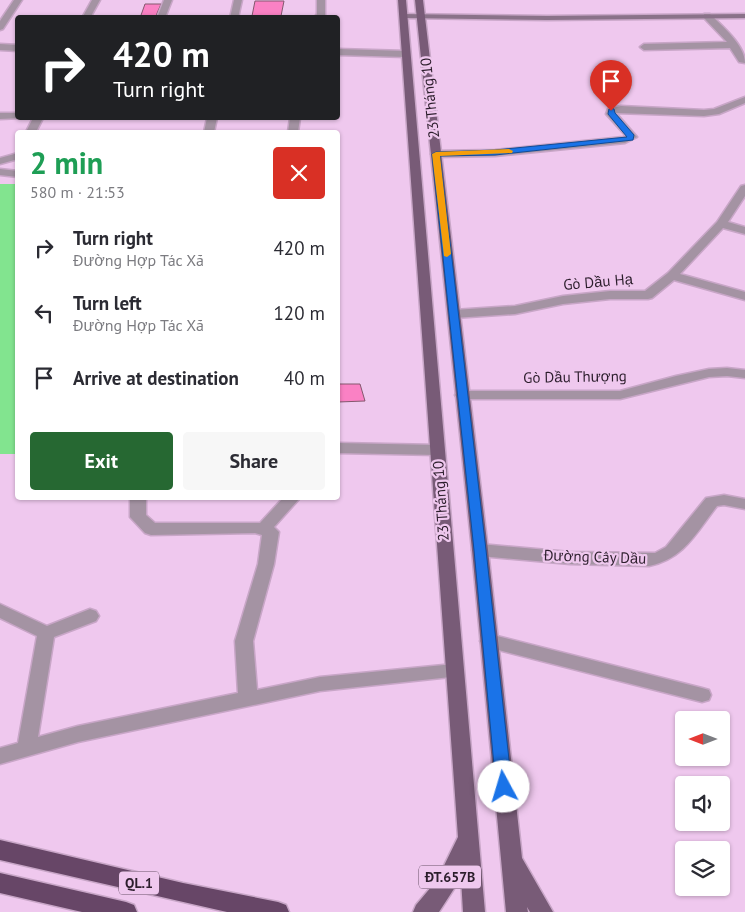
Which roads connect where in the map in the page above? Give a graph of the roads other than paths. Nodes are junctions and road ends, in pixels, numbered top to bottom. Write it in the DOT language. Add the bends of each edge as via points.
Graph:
graph roads {
  1 [pos="18,0"];
  2 [pos="96,0"];
  3 [pos="168,0"];
  4 [pos="238,0"];
  5 [pos="321,0"];
  6 [pos="402,0"];
  7 [pos="419,0"];
  8 [pos="88,15"];
  9 [pos="162,15"];
  10 [pos="235,15"];
  11 [pos="321,15"];
  12 [pos="404,16"];
  13 [pos="420,16"];
  14 [pos="707,16"];
  15 [pos="745,16"];
  16 [pos="0,27"];
  17 [pos="734,45"];
  18 [pos="644,47"];
  19 [pos="0,48"];
  20 [pos="15,48"];
  21 [pos="340,52"];
  22 [pos="406,54"];
  23 [pos="745,60"];
  24 [pos="745,100"];
  25 [pos="0,116"];
  26 [pos="15,116"];
  27 [pos="436,154"];
  28 [pos="15,157"];
  29 [pos="0,161"];
  30 [pos="0,172"];
  31 [pos="15,174"];
  32 [pos="745,188"];
  33 [pos="721,224"];
  34 [pos="745,231"];
  35 [pos="672,276"];
  36 [pos="745,296"];
  37 [pos="454,314"];
  38 [pos="745,374"];
  39 [pos="462,395"];
  40 [pos="340,448"];
  41 [pos="437,450"];
  42 [pos="138,500"];
  43 [pos="290,500"];
  44 [pos="745,504"];
  45 [pos="263,529"];
  46 [pos="480,550"];
  47 [pos="0,610"];
  48 [pos="90,616"];
  49 [pos="46,633"];
  50 [pos="489,641"];
  51 [pos="454,671"];
  52 [pos="702,695"];
  53 [pos="248,699"];
  54 [pos="27,748"];
  55 [pos="0,756"];
  56 [pos="468,835"];
  57 [pos="0,850"];
  58 [pos="511,855"];
  59 [pos="0,883"];
  60 [pos="126,912"];
  61 [pos="278,912"];
  62 [pos="424,912"];
  63 [pos="474,912"];
  64 [pos="517,912"];
  65 [pos="542,912"];
  1 -- 16 [label="street"];
  2 -- 8 [label="street"];
  3 -- 9 [label="street"];
  4 -- 10 [label="street"];
  5 -- 11 [label="street"];
  6 -- 12 [label="main road, 23 Tháng 10 / ĐT.657B"];
  7 -- 13 [label="main road, 23 Tháng 10"];
  12 -- 13 [label="street"];
  12 -- 22 [label="main road, 23 Tháng 10 / ĐT.657B"];
  13 -- 14 [label="street"];
  13 -- 27 [label="main road, 23 Tháng 10"];
  14 -- 15 [label="street"];
  14 -- 17 [label="street"];
  17 -- 18 [label="street"];
  17 -- 23 [label="street"];
  19 -- 20 [label="street"];
  21 -- 22 [label="street"];
  22 -- 41 [label="main road, 23 Tháng 10 / ĐT.657B"];
  24 -- 27 [label="street" via="704,114 611,111 632,137 625,140 495,153"];
  25 -- 26 [label="street"];
  27 -- 37 [label="main road, 23 Tháng 10"];
  28 -- 29 [label="street"];
  30 -- 31 [label="street"];
  32 -- 33 [label="street, Gò Dầu Hạ"];
  33 -- 34 [label="street"];
  33 -- 35 [label="street, Gò Dầu Hạ"];
  35 -- 36 [label="street"];
  35 -- 37 [label="street, Gò Dầu Hạ" via="648,295 610,295 514,310"];
  37 -- 39 [label="main road, 23 Tháng 10"];
  38 -- 39 [label="street, Gò Dầu Thượng" via="709,373 620,395"];
  39 -- 46 [label="main road, 23 Tháng 10"];
  40 -- 41 [label="street"];
  41 -- 51 [label="main road, 23 Tháng 10 / ĐT.657B"];
  42 -- 45 [label="street" via="138,517 151,529"];
  43 -- 45 [label="street"];
  44 -- 46 [label="street, Đường Cây Dầu" via="724,500 712,502 672,551 649,560 570,558"];
  45 -- 53 [label="street" via="271,532 266,564 244,641"];
  46 -- 50 [label="main road, 23 Tháng 10"];
  47 -- 49 [label="street"];
  48 -- 49 [label="street"];
  49 -- 54 [label="street"];
  50 -- 52 [label="street"];
  50 -- 58 [label="main road, 23 Tháng 10"];
  51 -- 53 [label="street" via="344,680"];
  51 -- 56 [label="main road, 23 Tháng 10 / ĐT.657B"];
  53 -- 54 [label="street" via="78,734"];
  54 -- 55 [label="street"];
  56 -- 62 [label="main road, ĐT.657B" via="447,884"];
  56 -- 63 [label="main road, 23 Tháng 10 / ĐT.657B"];
  57 -- 61 [label="highway, QL.1"];
  58 -- 64 [label="main road, 23 Tháng 10"];
  58 -- 65 [label="main road"];
  59 -- 60 [label="highway, QL.1"];
}
